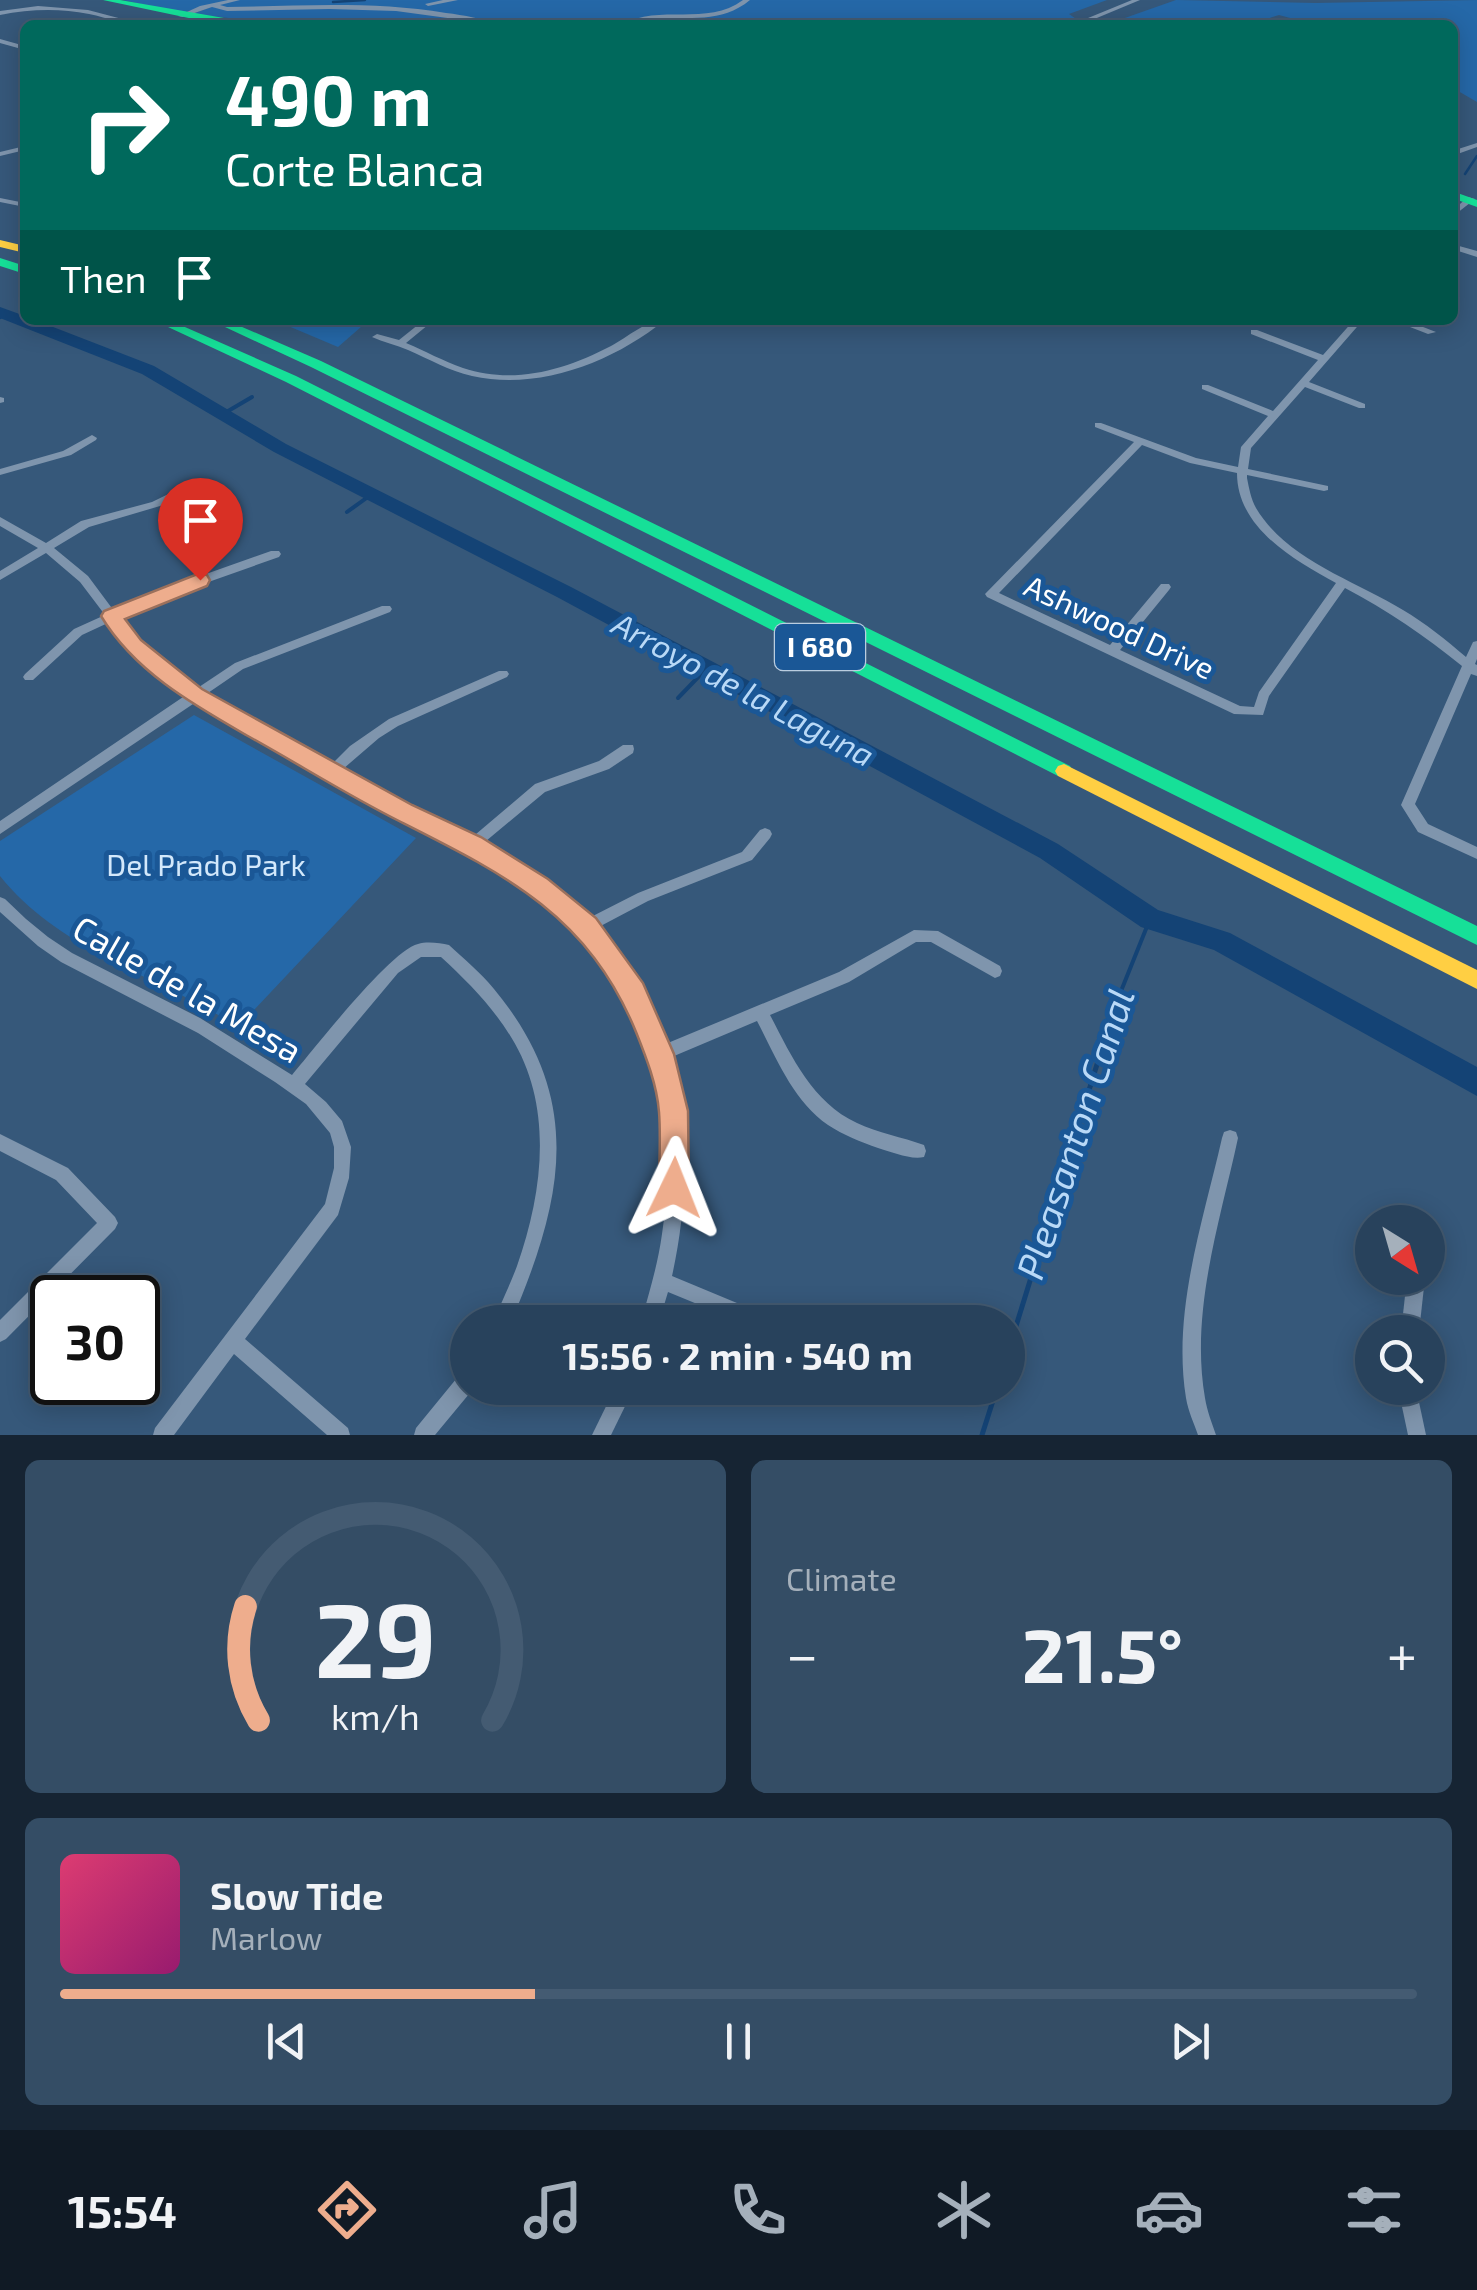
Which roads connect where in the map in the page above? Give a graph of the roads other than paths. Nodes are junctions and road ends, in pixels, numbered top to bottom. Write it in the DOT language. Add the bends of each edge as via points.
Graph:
graph roads {
  1 [pos="106,0"];
  2 [pos="237,0"];
  3 [pos="456,0"];
  4 [pos="748,0"];
  5 [pos="1138,0"];
  6 [pos="218,7"];
  7 [pos="422,9"];
  8 [pos="0,13"];
  9 [pos="180,16"];
  10 [pos="122,20"];
  11 [pos="205,20"];
  12 [pos="216,20"];
  13 [pos="473,20"];
  14 [pos="635,20"];
  15 [pos="1087,20"];
  16 [pos="171,325"];
  17 [pos="227,325"];
  18 [pos="424,325"];
  19 [pos="653,325"];
  20 [pos="1355,325"];
  21 [pos="1411,325"];
  22 [pos="1254,332"];
  23 [pos="1432,332"];
  24 [pos="377,337"];
  25 [pos="403,342"];
  26 [pos="1324,359"];
  27 [pos="1303,383"];
  28 [pos="1205,387"];
  29 [pos="1362,406"];
  30 [pos="1274,415"];
  31 [pos="1098,425"];
  32 [pos="92,438"];
  33 [pos="1139,442"];
  34 [pos="1240,470"];
  35 [pos="0,472"];
  36 [pos="189,488"];
  37 [pos="1324,488"];
  38 [pos="0,521"];
  39 [pos="46,550"];
  40 [pos="275,554"];
  41 [pos="0,576"];
  42 [pos="1343,582"];
  43 [pos="1166,587"];
  44 [pos="386,609"];
  45 [pos="111,616"];
  46 [pos="1477,645"];
  47 [pos="1111,652"];
  48 [pos="1473,669"];
  49 [pos="503,674"];
  50 [pos="29,677"];
  51 [pos="194,695"];
  52 [pos="628,749"];
  53 [pos="334,770"];
  54 [pos="0,828"];
  55 [pos="765,834"];
  56 [pos="472,845"];
  57 [pos="1477,853"];
  58 [pos="0,903"];
  59 [pos="587,926"];
  60 [pos="1477,936"];
  61 [pos="995,971"];
  62 [pos="1477,980"];
  63 [pos="760,1012"];
  64 [pos="660,1054"];
  65 [pos="294,1085"];
  66 [pos="1230,1138"];
  67 [pos="0,1142"];
  68 [pos="918,1151"];
  69 [pos="664,1282"];
  70 [pos="509,1305"];
  71 [pos="656,1305"];
  72 [pos="720,1305"];
  73 [pos="0,1333"];
  74 [pos="235,1342"];
  75 [pos="450,1402"];
  76 [pos="616,1405"];
  77 [pos="1411,1405"];
  78 [pos="162,1435"];
  79 [pos="341,1435"];
  80 [pos="423,1435"];
  81 [pos="601,1435"];
  82 [pos="1207,1435"];
  83 [pos="1417,1435"];
  1 -- 9 [label="main road"];
  2 -- 6 [label="street"];
  3 -- 7 [label="street"];
  4 -- 14 [label="street" via="726,13"];
  5 -- 15 [label="street"];
  6 -- 7 [label="street"];
  6 -- 9 [label="street"];
  7 -- 13 [label="street"];
  8 -- 10 [label="street" via="48,2"];
  9 -- 11 [label="main road"];
  9 -- 12 [label="main road"];
  16 -- 62 [label="main road, I 680" via="304,385"];
  17 -- 60 [label="main road, I 680"];
  18 -- 25 [label="street"];
  19 -- 25 [label="street" via="601,358 545,375 470,374"];
  20 -- 26 [label="street"];
  21 -- 23 [label="street"];
  22 -- 26 [label="street"];
  24 -- 25 [label="street"];
  26 -- 27 [label="street"];
  27 -- 29 [label="street"];
  27 -- 30 [label="street"];
  28 -- 30 [label="street"];
  30 -- 34 [label="street" via="1246,448"];
  31 -- 33 [label="street"];
  32 -- 35 [label="street" via="67,453"];
  33 -- 34 [label="street"];
  33 -- 47 [label="street, Ashwood Drive" via="990,594"];
  34 -- 37 [label="street"];
  34 -- 42 [label="street" via="1243,492 1266,530"];
  36 -- 39 [label="street" via="85,524"];
  38 -- 39 [label="street"];
  39 -- 41 [label="street"];
  39 -- 45 [label="street" via="76,570"];
  40 -- 45 [label="street"];
  42 -- 47 [label="street, Ashwood Drive" via="1263,695 1258,712 1238,710"];
  42 -- 48 [label="street" via="1400,613"];
  43 -- 47 [label="street"];
  44 -- 51 [label="street" via="238,666"];
  45 -- 50 [label="street" via="68,638"];
  45 -- 51 [label="street" via="134,645"];
  46 -- 48 [label="street"];
  48 -- 57 [label="street" via="1408,805 1423,828"];
  49 -- 53 [label="street" via="384,725"];
  51 -- 53 [label="street"];
  51 -- 54 [label="street"];
  52 -- 56 [label="street" via="540,788"];
  53 -- 56 [label="street"];
  55 -- 59 [label="street" via="747,856 643,896"];
  56 -- 59 [label="street"];
  58 -- 65 [label="street, Calle de la Mesa" via="82,969 194,1022"];
  59 -- 64 [label="street" via="637,998"];
  61 -- 63 [label="street" via="933,936 914,936 844,977"];
  63 -- 64 [label="street"];
  63 -- 68 [label="street" via="803,1092 828,1119 863,1137"];
  64 -- 69 [label="street" via="676,1155"];
  65 -- 70 [label="street" via="393,968 418,950 444,950 495,996 526,1042 542,1083 549,1130 538,1240"];
  65 -- 74 [label="street, Calle de la Mesa" via="337,1129 342,1183 332,1209"];
  66 -- 82 [label="street" via="1190,1346 1191,1390"];
  67 -- 73 [label="street" via="62,1174 108,1223"];
  69 -- 71 [label="street"];
  69 -- 72 [label="street"];
  74 -- 78 [label="street, Calle de la Mesa"];
  74 -- 79 [label="street"];
  75 -- 80 [label="street"];
  76 -- 81 [label="street"];
  77 -- 83 [label="street"];
}
